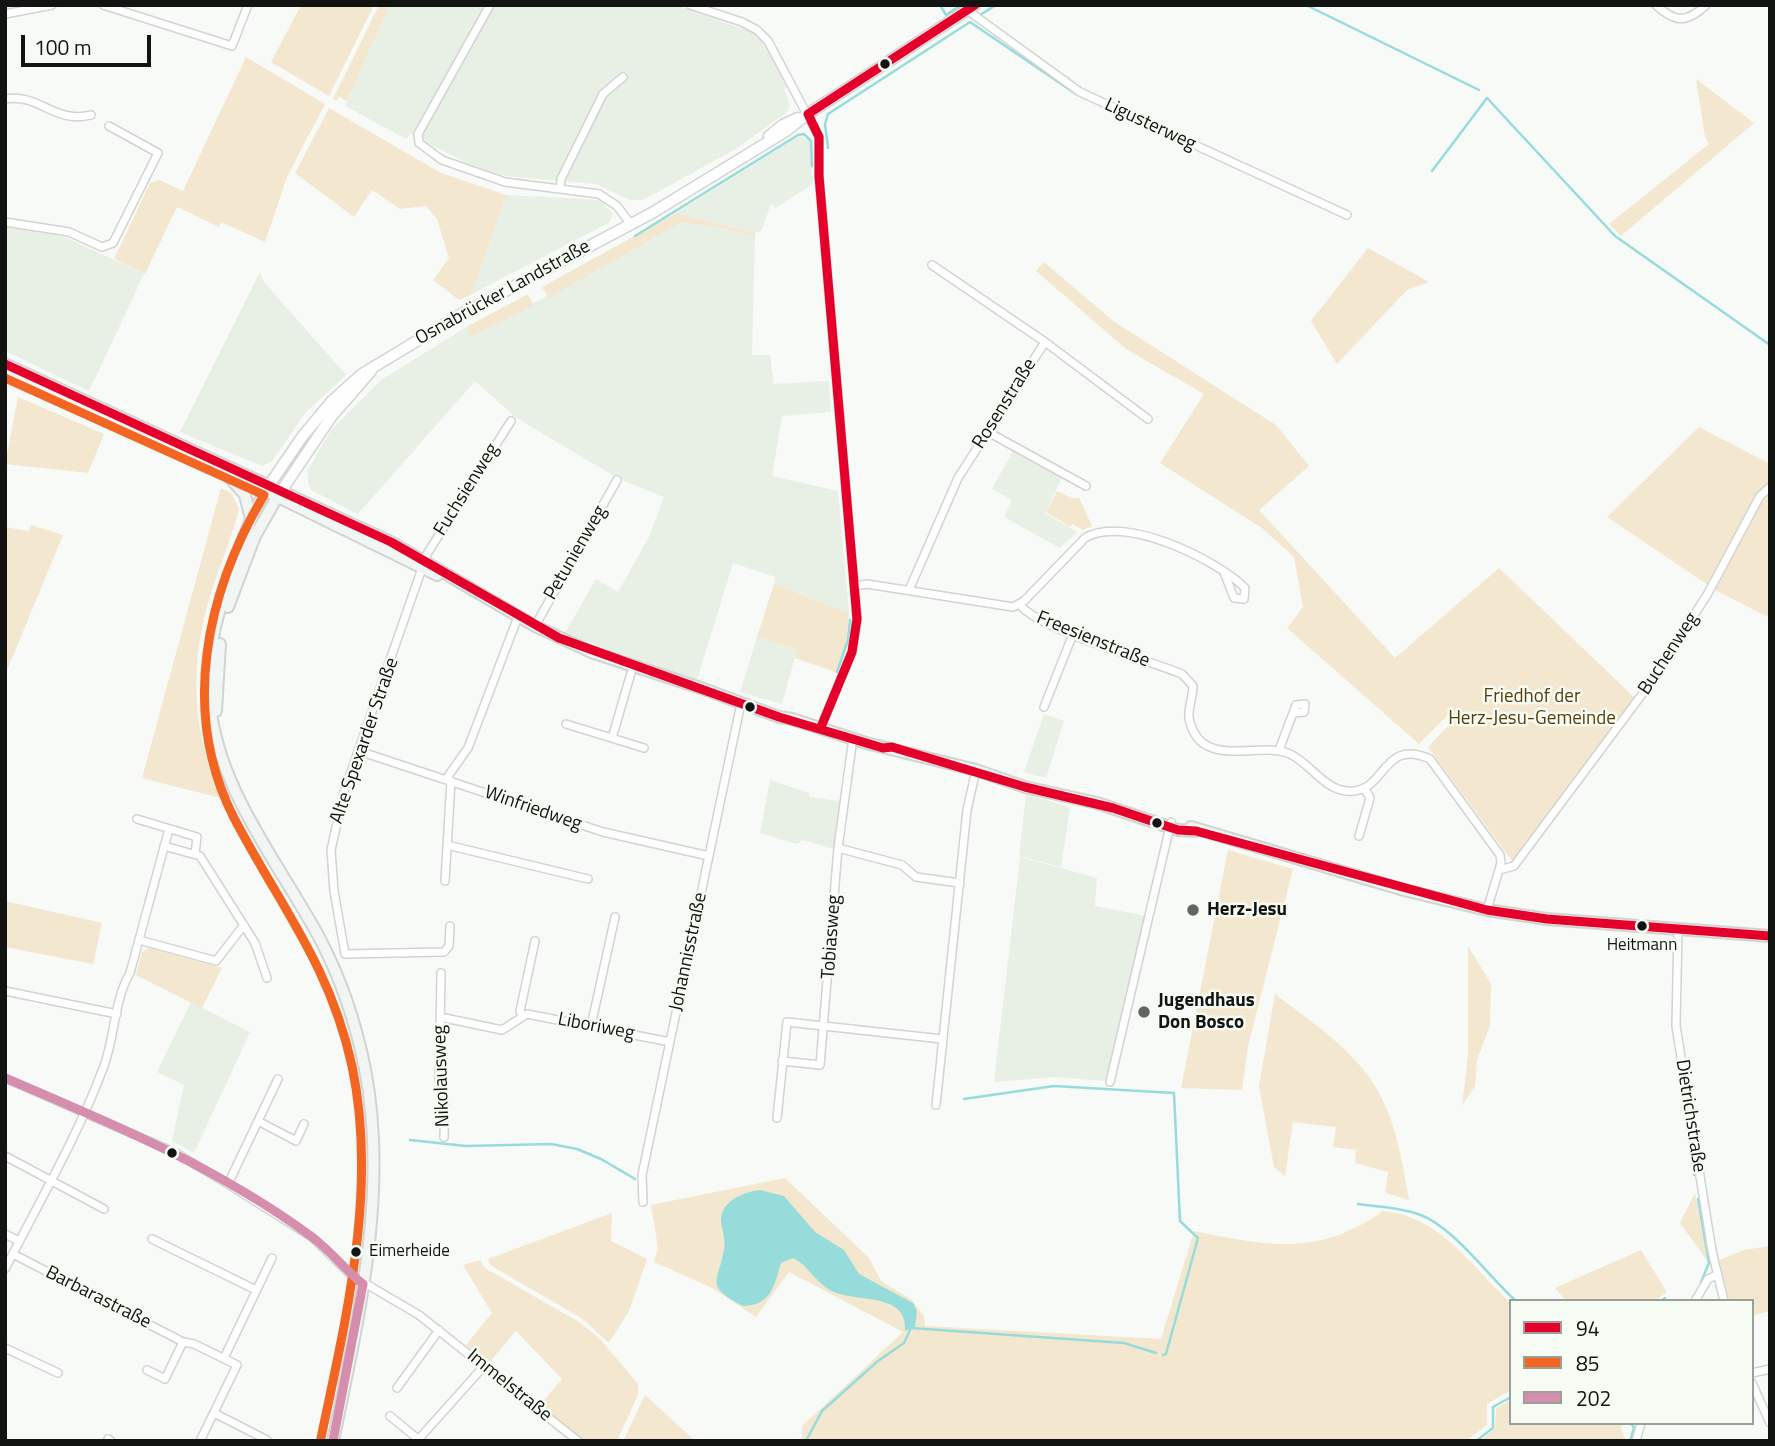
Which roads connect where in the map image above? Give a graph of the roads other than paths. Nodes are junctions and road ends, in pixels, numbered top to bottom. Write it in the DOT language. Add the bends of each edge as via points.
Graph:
graph roads {
  1 [pos="52,5"];
  2 [pos="103,5"];
  3 [pos="248,5"];
  4 [pos="490,5"];
  5 [pos="690,5"];
  6 [pos="1656,5"];
  7 [pos="1706,5"];
  8 [pos="971,8"];
  9 [pos="5,14"];
  10 [pos="624,77"];
  11 [pos="5,99"];
  12 [pos="806,115"];
  13 [pos="92,116"];
  14 [pos="109,126"];
  15 [pos="560,188"];
  16 [pos="1347,215"];
  17 [pos="634,220"];
  18 [pos="5,222"];
  19 [pos="932,265"];
  20 [pos="1045,342"];
  21 [pos="5,364"];
  22 [pos="371,371"];
  23 [pos="5,373"];
  24 [pos="1148,419"];
  25 [pos="511,421"];
  26 [pos="988,432"];
  27 [pos="217,470"];
  28 [pos="617,480"];
  29 [pos="1086,486"];
  30 [pos="1770,487"];
  31 [pos="268,488"];
  32 [pos="279,493"];
  33 [pos="251,519"];
  34 [pos="425,564"];
  35 [pos="1224,572"];
  36 [pos="855,586"];
  37 [pos="909,590"];
  38 [pos="1019,604"];
  39 [pos="516,622"];
  40 [pos="535,626"];
  41 [pos="1073,634"];
  42 [pos="631,673"];
  43 [pos="715,695"];
  44 [pos="741,703"];
  45 [pos="1044,707"];
  46 [pos="1293,713"];
  47 [pos="566,724"];
  48 [pos="216,727"];
  49 [pos="821,727"];
  50 [pos="854,737"];
  51 [pos="612,738"];
  52 [pos="644,748"];
  53 [pos="1279,750"];
  54 [pos="359,751"];
  55 [pos="976,770"];
  56 [pos="449,780"];
  57 [pos="1365,789"];
  58 [pos="137,819"];
  59 [pos="1170,825"];
  60 [pos="169,829"];
  61 [pos="1359,836"];
  62 [pos="447,845"];
  63 [pos="164,846"];
  64 [pos="838,848"];
  65 [pos="195,854"];
  66 [pos="709,856"];
  67 [pos="1499,870"];
  68 [pos="588,879"];
  69 [pos="445,881"];
  70 [pos="960,883"];
  71 [pos="1487,910"];
  72 [pos="615,916"];
  73 [pos="244,925"];
  74 [pos="450,926"];
  75 [pos="1678,929"];
  76 [pos="1770,936"];
  77 [pos="139,940"];
  78 [pos="535,941"];
  79 [pos="441,973"];
  80 [pos="267,978"];
  81 [pos="5,991"];
  82 [pos="117,1014"];
  83 [pos="522,1016"];
  84 [pos="440,1017"];
  85 [pos="592,1026"];
  86 [pos="825,1026"];
  87 [pos="942,1038"];
  88 [pos="670,1042"];
  89 [pos="782,1061"];
  90 [pos="5,1078"];
  91 [pos="278,1079"];
  92 [pos="1110,1082"];
  93 [pos="936,1105"];
  94 [pos="85,1111"];
  95 [pos="777,1118"];
  96 [pos="258,1121"];
  97 [pos="304,1124"];
  98 [pos="444,1138"];
  99 [pos="5,1156"];
  100 [pos="50,1180"];
  101 [pos="228,1184"];
  102 [pos="643,1202"];
  103 [pos="104,1209"];
  104 [pos="5,1234"];
  105 [pos="152,1238"];
  106 [pos="19,1241"];
  107 [pos="13,1254"];
  108 [pos="272,1258"];
  109 [pos="5,1269"];
  110 [pos="1717,1275"];
  111 [pos="363,1284"];
  112 [pos="256,1290"];
  113 [pos="1696,1299"];
  114 [pos="1723,1299"];
  115 [pos="439,1330"];
  116 [pos="183,1342"];
  117 [pos="5,1348"];
  118 [pos="224,1359"];
  119 [pos="484,1366"];
  120 [pos="147,1370"];
  121 [pos="58,1373"];
  122 [pos="1754,1387"];
  123 [pos="397,1388"];
  124 [pos="214,1413"];
  125 [pos="390,1416"];
  126 [pos="1770,1423"];
  127 [pos="419,1438"];
  128 [pos="267,1440"];
  129 [pos="200,1441"];
  130 [pos="333,1441"];
  131 [pos="430,1441"];
  132 [pos="578,1441"];
  1 -- 9 [label="street"];
  2 -- 3 [label="street" via="232,46"];
  4 -- 15 [label="street" via="418,134 419,143 442,160 505,183"];
  5 -- 12 [label="street" via="757,30 768,41"];
  6 -- 7 [label="street" via="1677,20 1688,19"];
  8 -- 12 [label="street, Osnabrücker Landstraße"];
  8 -- 16 [label="street, Ligusterweg" via="1080,92"];
  10 -- 15 [label="street" via="603,94"];
  11 -- 13 [label="street" via="24,98 66,118"];
  12 -- 17 [label="street, Osnabrücker Landstraße" via="780,127 761,145 679,194 653,204"];
  12 -- 36 [label="street" via="819,137"];
  14 -- 18 [label="street" via="158,153 113,243 102,247 69,232"];
  15 -- 17 [label="street" via="607,198"];
  17 -- 22 [label="street, Osnabrücker Landstraße" via="460,315"];
  19 -- 20 [label="street, Rosenstraße"];
  20 -- 24 [label="street"];
  20 -- 26 [label="street, Rosenstraße"];
  21 -- 31 [label="main road"];
  22 -- 31 [label="street, Osnabrücker Landstraße" via="332,401"];
  22 -- 32 [label="street, Osnabrücker Landstraße" via="331,417"];
  23 -- 27 [label="main road"];
  25 -- 34 [label="street, Fuchsienweg"];
  26 -- 29 [label="street"];
  26 -- 37 [label="street, Rosenstraße" via="958,478"];
  27 -- 31 [label="main road"];
  27 -- 33 [label="main road" via="244,492"];
  28 -- 40 [label="street, Petunienweg"];
  30 -- 67 [label="street, Buchenweg" via="1760,496 1707,595 1610,742 1514,866"];
  31 -- 32 [label="main road"];
  31 -- 33 [label="main road"];
  32 -- 34 [label="main road"];
  32 -- 48 [label="main road" via="255,536 226,611 217,658"];
  33 -- 48 [label="main road" via="214,629 209,696"];
  34 -- 39 [label="main road"];
  34 -- 40 [label="main road"];
  34 -- 54 [label="street, Alte Spexarder Straße"];
  35 -- 38 [label="street" via="1178,547 1150,538 1096,531"];
  36 -- 37 [label="street, Freesienstraße" via="867,583"];
  36 -- 49 [label="street" via="856,641"];
  37 -- 38 [label="street, Freesienstraße" via="1006,608"];
  38 -- 41 [label="street, Freesienstraße" via="1026,613"];
  39 -- 42 [label="main road"];
  39 -- 56 [label="street" via="468,748"];
  40 -- 43 [label="main road" via="591,652"];
  41 -- 45 [label="street"];
  41 -- 53 [label="street, Freesienstraße" via="1189,679 1193,686 1189,717 1194,732 1209,745 1242,753"];
  42 -- 43 [label="main road"];
  42 -- 51 [label="street"];
  43 -- 44 [label="main road"];
  44 -- 49 [label="main road"];
  44 -- 66 [label="street, Johannisstraße"];
  46 -- 53 [label="street"];
  47 -- 51 [label="street"];
  48 -- 111 [label="main road" via="236,793 320,941 358,1037 372,1135 372,1199"];
  49 -- 50 [label="main road"];
  50 -- 55 [label="main road"];
  50 -- 64 [label="street, Tobiasweg"];
  51 -- 52 [label="street"];
  53 -- 57 [label="street" via="1300,759 1339,790"];
  54 -- 56 [label="street, Winfriedweg"];
  54 -- 74 [label="street, Alte Spexarder Straße" via="331,850 342,949 350,955 444,952 449,946"];
  55 -- 59 [label="main road" via="1016,785"];
  55 -- 70 [label="street"];
  56 -- 62 [label="street"];
  56 -- 66 [label="street, Winfriedweg" via="603,832"];
  57 -- 61 [label="street" via="1370,798"];
  57 -- 67 [label="street" via="1399,756 1418,754 1430,759 1496,847"];
  58 -- 60 [label="street"];
  59 -- 71 [label="main road"];
  59 -- 92 [label="street"];
  60 -- 63 [label="street"];
  60 -- 65 [label="street" via="197,837"];
  62 -- 68 [label="street"];
  62 -- 69 [label="street"];
  63 -- 65 [label="street"];
  63 -- 77 [label="street"];
  64 -- 70 [label="street" via="902,865 916,877"];
  64 -- 86 [label="street, Tobiasweg"];
  65 -- 73 [label="street" via="201,856"];
  66 -- 88 [label="street, Johannisstraße"];
  67 -- 71 [label="street"];
  70 -- 87 [label="street"];
  71 -- 75 [label="main road"];
  72 -- 85 [label="street"];
  73 -- 77 [label="street" via="216,961"];
  73 -- 80 [label="street"];
  75 -- 76 [label="main road"];
  75 -- 110 [label="street, Dietrichstraße" via="1676,1026"];
  77 -- 82 [label="street"];
  78 -- 83 [label="street"];
  79 -- 84 [label="street, Nikolausweg"];
  81 -- 82 [label="street"];
  82 -- 94 [label="street"];
  83 -- 84 [label="street, Liboriweg" via="502,1030"];
  83 -- 85 [label="street, Liboriweg"];
  84 -- 98 [label="street, Nikolausweg"];
  85 -- 88 [label="street, Liboriweg"];
  86 -- 87 [label="street"];
  86 -- 89 [label="street" via="787,1022"];
  86 -- 89 [label="street, Tobiasweg" via="820,1065"];
  87 -- 93 [label="street"];
  88 -- 102 [label="street, Johannisstraße" via="642,1175"];
  89 -- 95 [label="street"];
  90 -- 94 [label="street"];
  91 -- 96 [label="street"];
  94 -- 100 [label="street"];
  94 -- 101 [label="street" via="176,1153"];
  96 -- 97 [label="street" via="296,1141"];
  96 -- 101 [label="street"];
  99 -- 100 [label="street"];
  100 -- 103 [label="street"];
  100 -- 106 [label="street"];
  101 -- 111 [label="street" via="312,1237"];
  104 -- 106 [label="street"];
  105 -- 112 [label="street"];
  106 -- 107 [label="street"];
  107 -- 109 [label="street"];
  107 -- 116 [label="street, Barbarastraße"];
  108 -- 112 [label="street"];
  110 -- 113 [label="street" via="1708,1279"];
  110 -- 114 [label="street, Dietrichstraße"];
  111 -- 115 [label="street, Immelstraße"];
  111 -- 130 [label="main road"];
  112 -- 118 [label="street"];
  115 -- 119 [label="street, Immelstraße"];
  115 -- 123 [label="street"];
  116 -- 118 [label="street, Barbarastraße"];
  116 -- 120 [label="street" via="165,1379"];
  117 -- 121 [label="street"];
  118 -- 124 [label="street, Barbarastraße" via="237,1366"];
  119 -- 127 [label="street"];
  119 -- 132 [label="street, Immelstraße"];
  122 -- 126 [label="street"];
  124 -- 128 [label="street"];
  124 -- 129 [label="street"];
  125 -- 127 [label="street"];
  127 -- 131 [label="street"];
}
